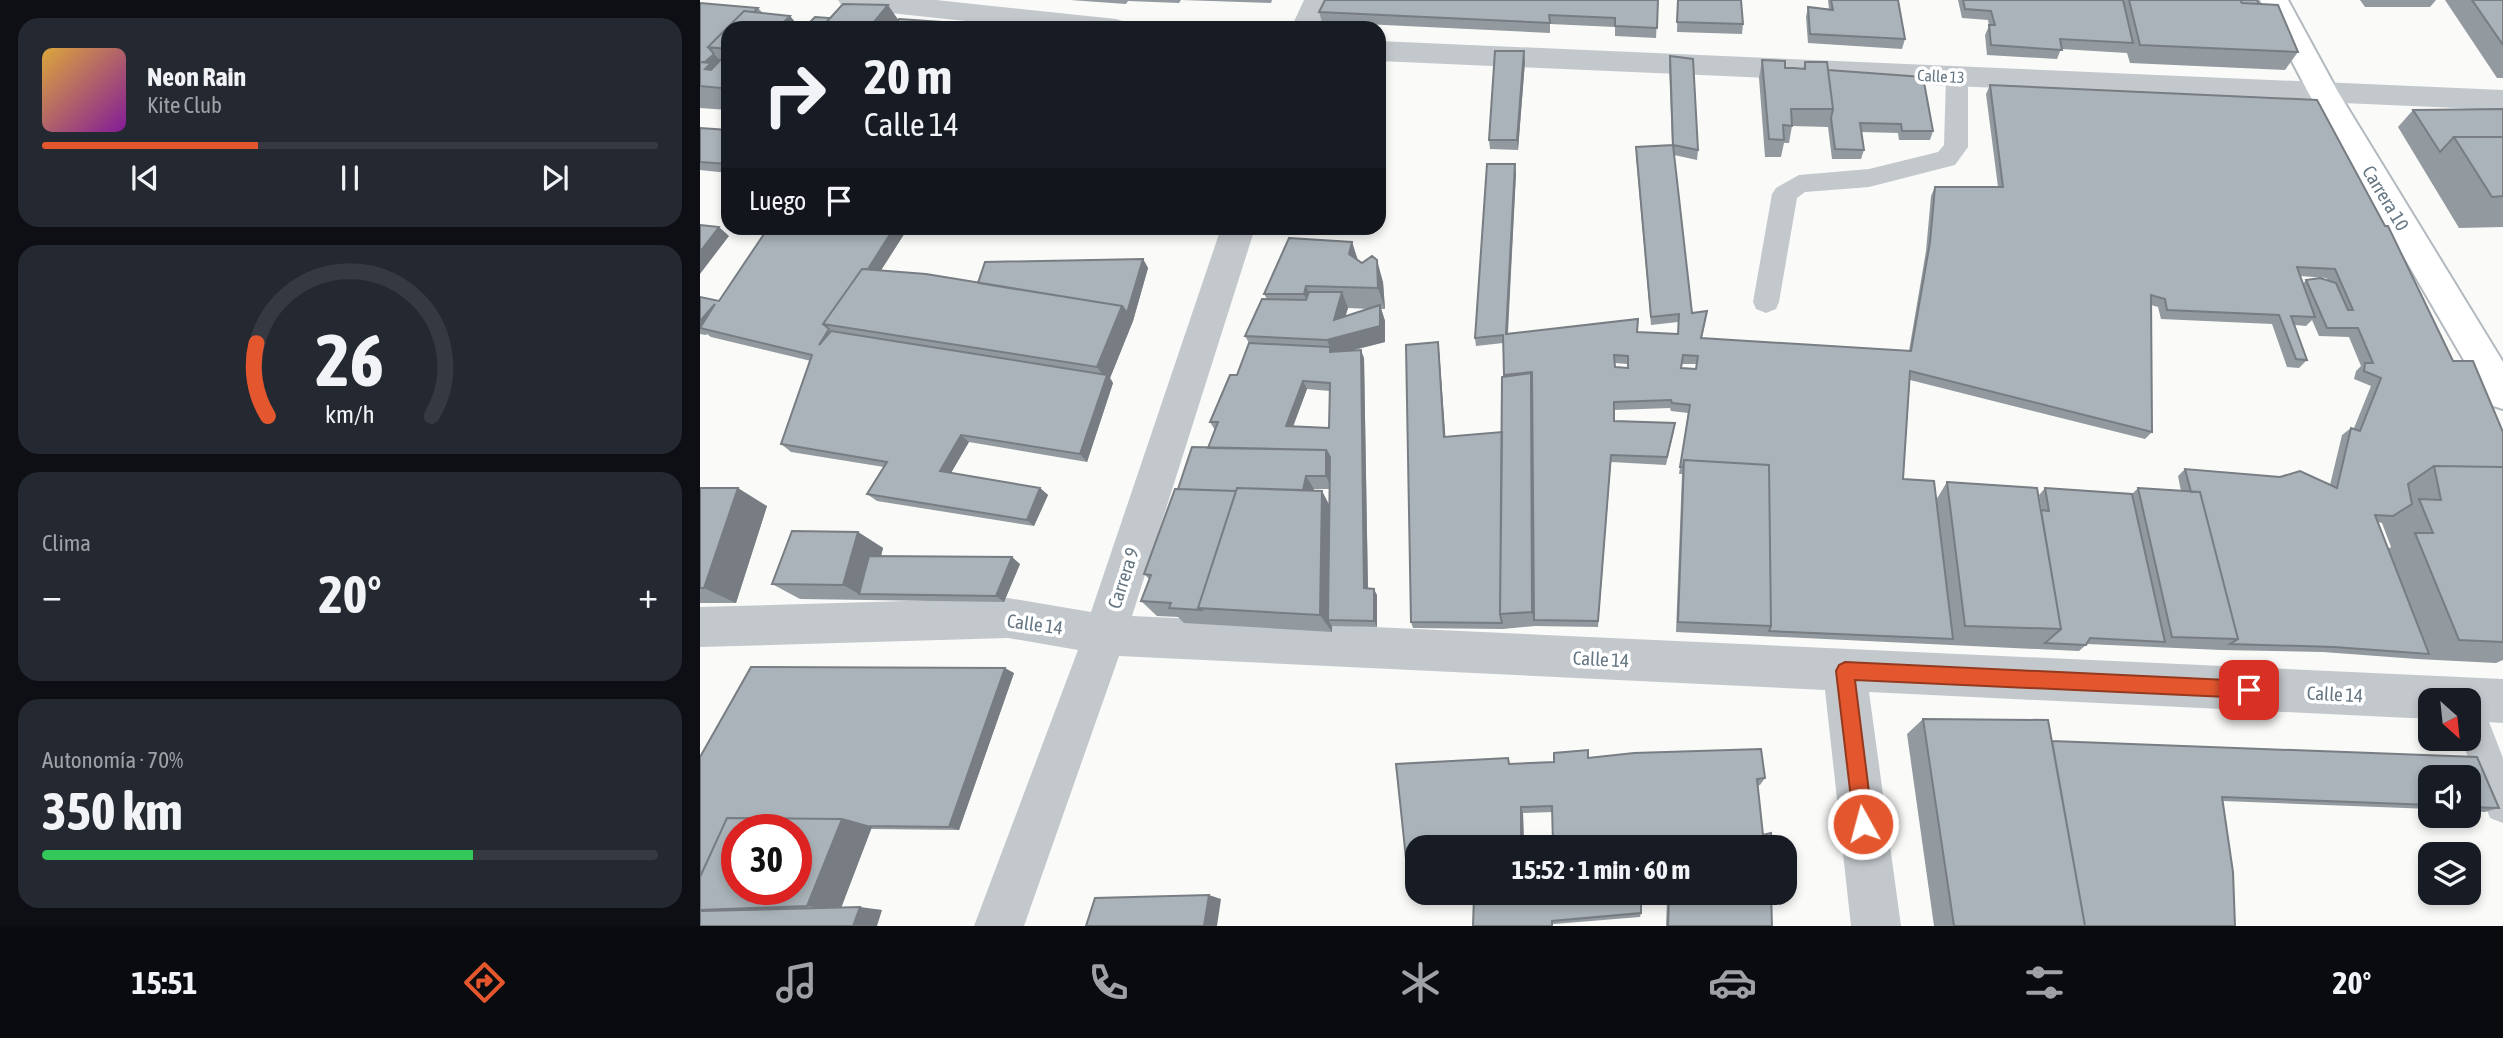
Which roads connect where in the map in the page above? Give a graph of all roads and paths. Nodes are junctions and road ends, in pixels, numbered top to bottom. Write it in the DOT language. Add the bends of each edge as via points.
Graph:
graph roads {
  1 [pos="852,0"];
  2 [pos="1318,0"];
  3 [pos="2274,0"];
  4 [pos="1050,21"];
  5 [pos="1308,21"];
  6 [pos="1386,51"];
  7 [pos="1963,77"];
  8 [pos="2323,92"];
  9 [pos="2503,100"];
  10 [pos="1236,235"];
  11 [pos="1766,302"];
  12 [pos="2503,394"];
  13 [pos="700,627"];
  14 [pos="1105,635"];
  15 [pos="1845,671"];
  16 [pos="2418,698"];
  17 [pos="2482,700"];
  18 [pos="2503,701"];
  19 [pos="2482,748"];
  20 [pos="2503,805"];
  21 [pos="999,926"];
  22 [pos="1876,926"];
  1 -- 4 [label="street"];
  2 -- 5 [label="street"];
  3 -- 8 [label="street, Carrera 10"];
  6 -- 7 [label="street, Calle 13"];
  7 -- 8 [label="street, Calle 13"];
  7 -- 11 [label="lane" via="1957,77 1956,147 1946,159 1869,178 1799,184 1785,194"];
  8 -- 9 [label="street, Calle 13"];
  8 -- 12 [label="street, Carrera 10"];
  10 -- 14 [label="street, Carrera 9"];
  13 -- 14 [label="street, Calle 14" via="1008,618"];
  14 -- 15 [label="street, Calle 14"];
  14 -- 21 [label="street, Carrera 9"];
  15 -- 16 [label="street, Calle 14"];
  15 -- 22 [label="street"];
  17 -- 18 [label="street, Calle 14"];
  19 -- 20 [label="lane"];
}
